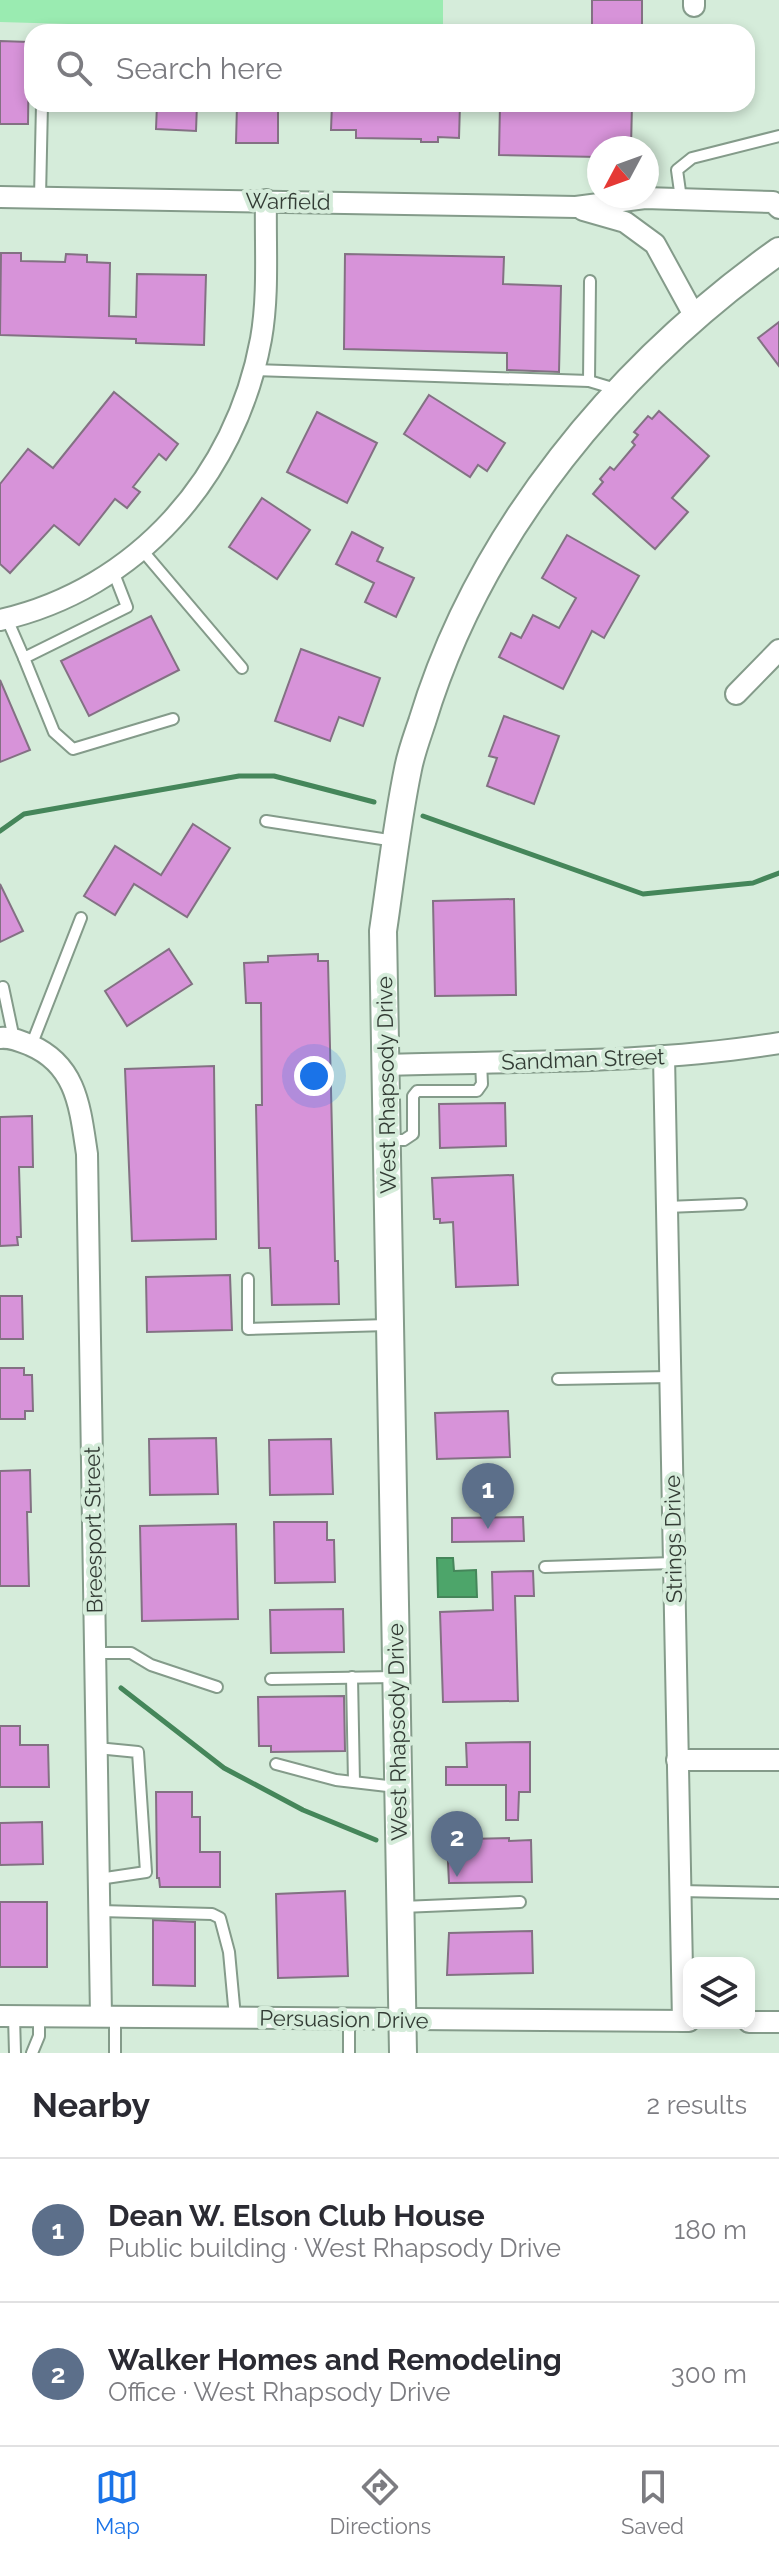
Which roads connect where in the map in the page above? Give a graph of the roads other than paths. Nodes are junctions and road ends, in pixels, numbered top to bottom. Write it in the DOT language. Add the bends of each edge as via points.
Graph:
graph roads {
  1 [pos="42,112"];
  2 [pos="779,136"];
  3 [pos="0,197"];
  4 [pos="40,197"];
  5 [pos="681,199"];
  6 [pos="266,200"];
  7 [pos="576,207"];
  8 [pos="779,208"];
  9 [pos="779,251"];
  10 [pos="590,281"];
  11 [pos="695,317"];
  12 [pos="254,370"];
  13 [pos="589,381"];
  14 [pos="621,391"];
  15 [pos="142,550"];
  16 [pos="113,571"];
  17 [pos="4,620"];
  18 [pos="779,650"];
  19 [pos="24,658"];
  20 [pos="242,668"];
  21 [pos="736,694"];
  22 [pos="173,719"];
  23 [pos="266,821"];
  24 [pos="397,841"];
  25 [pos="81,918"];
  26 [pos="3,987"];
  27 [pos="23,1044"];
  28 [pos="779,1044"];
  29 [pos="779,1052"];
  30 [pos="664,1056"];
  31 [pos="481,1062"];
  32 [pos="386,1065"];
  33 [pos="387,1140"];
  34 [pos="741,1204"];
  35 [pos="667,1207"];
  36 [pos="248,1279"];
  37 [pos="390,1325"];
  38 [pos="670,1377"];
  39 [pos="558,1379"];
  40 [pos="673,1563"];
  41 [pos="545,1567"];
  42 [pos="95,1653"];
  43 [pos="352,1677"];
  44 [pos="396,1677"];
  45 [pos="271,1679"];
  46 [pos="217,1687"];
  47 [pos="97,1748"];
  48 [pos="677,1760"];
  49 [pos="779,1760"];
  50 [pos="276,1764"];
  51 [pos="354,1782"];
  52 [pos="398,1787"];
  53 [pos="99,1879"];
  54 [pos="680,1891"];
  55 [pos="779,1893"];
  56 [pos="520,1902"];
  57 [pos="400,1907"];
  58 [pos="100,1911"];
  59 [pos="683,1957"];
  60 [pos="7,2016"];
  61 [pos="39,2016"];
  62 [pos="108,2016"];
  63 [pos="235,2017"];
  64 [pos="349,2019"];
  65 [pos="402,2020"];
  66 [pos="683,2021"];
  67 [pos="755,2022"];
  68 [pos="779,2022"];
  69 [pos="15,2053"];
  70 [pos="32,2053"];
  71 [pos="115,2053"];
  72 [pos="124,2053"];
  73 [pos="349,2053"];
  74 [pos="403,2053"];
  1 -- 4 [label="lane"];
  2 -- 5 [label="lane" via="692,158 677,170"];
  3 -- 4 [label="street, Warfield"];
  4 -- 6 [label="street, Warfield"];
  5 -- 7 [label="street, Warfield"];
  5 -- 8 [label="street, Warfield" via="773,202"];
  6 -- 7 [label="street, Warfield"];
  6 -- 12 [label="street" via="265,299"];
  7 -- 11 [label="street, Warfield" via="625,222 655,244"];
  9 -- 11 [label="street, West Rhapsody Drive"];
  10 -- 13 [label="lane"];
  11 -- 14 [label="street, West Rhapsody Drive"];
  12 -- 13 [label="lane"];
  12 -- 15 [label="street" via="230,438 212,469"];
  13 -- 14 [label="lane"];
  14 -- 24 [label="street, West Rhapsody Drive" via="553,468 505,537 465,610 432,687 408,767"];
  15 -- 16 [label="street"];
  15 -- 20 [label="lane"];
  16 -- 17 [label="street" via="50,605"];
  16 -- 19 [label="lane" via="127,607"];
  17 -- 19 [label="lane"];
  18 -- 21 [label="street"];
  19 -- 22 [label="lane" via="54,732 73,749"];
  23 -- 24 [label="lane"];
  24 -- 32 [label="street, West Rhapsody Drive" via="383,931"];
  25 -- 27 [label="lane"];
  26 -- 27 [label="lane"];
  27 -- 42 [label="street, Breesport Street" via="69,1079 80,1106 87,1154"];
  28 -- 29 [label="lane"];
  28 -- 30 [label="street, Sandman Street"];
  30 -- 31 [label="street, Sandman Street"];
  30 -- 35 [label="street, Strings Drive"];
  31 -- 32 [label="street, Sandman Street"];
  31 -- 33 [label="lane" via="477,1091 417,1091 413,1134"];
  32 -- 33 [label="street, West Rhapsody Drive"];
  33 -- 37 [label="street, West Rhapsody Drive"];
  34 -- 35 [label="lane"];
  35 -- 38 [label="street, Strings Drive"];
  36 -- 37 [label="lane" via="248,1329"];
  37 -- 44 [label="street, West Rhapsody Drive"];
  38 -- 39 [label="lane"];
  38 -- 40 [label="street, Strings Drive"];
  40 -- 41 [label="lane"];
  40 -- 48 [label="street, Strings Drive"];
  42 -- 46 [label="lane" via="131,1653"];
  42 -- 47 [label="street, Breesport Street"];
  43 -- 44 [label="lane"];
  43 -- 45 [label="lane"];
  43 -- 51 [label="lane"];
  44 -- 52 [label="street, West Rhapsody Drive"];
  47 -- 53 [label="street, Breesport Street"];
  47 -- 53 [label="lane" via="138,1752 146,1872"];
  48 -- 49 [label="street"];
  48 -- 54 [label="street, Strings Drive"];
  50 -- 51 [label="lane"];
  51 -- 52 [label="lane"];
  52 -- 57 [label="street, West Rhapsody Drive"];
  53 -- 58 [label="street, Breesport Street"];
  54 -- 55 [label="lane"];
  54 -- 59 [label="street, Strings Drive"];
  56 -- 57 [label="lane"];
  57 -- 65 [label="street, West Rhapsody Drive"];
  58 -- 62 [label="street, Breesport Street"];
  58 -- 63 [label="lane" via="220,1918"];
  60 -- 61 [label="street, Persuasion Drive"];
  60 -- 69 [label="lane"];
  61 -- 62 [label="street, Persuasion Drive"];
  61 -- 70 [label="lane"];
  62 -- 63 [label="street, Persuasion Drive"];
  62 -- 71 [label="lane"];
  63 -- 64 [label="street, Persuasion Drive"];
  64 -- 65 [label="street, Persuasion Drive"];
  64 -- 73 [label="lane"];
  65 -- 66 [label="street, Persuasion Drive"];
  65 -- 74 [label="street, West Rhapsody Drive"];
  67 -- 68 [label="street"];
  71 -- 72 [label="lane"];
}
